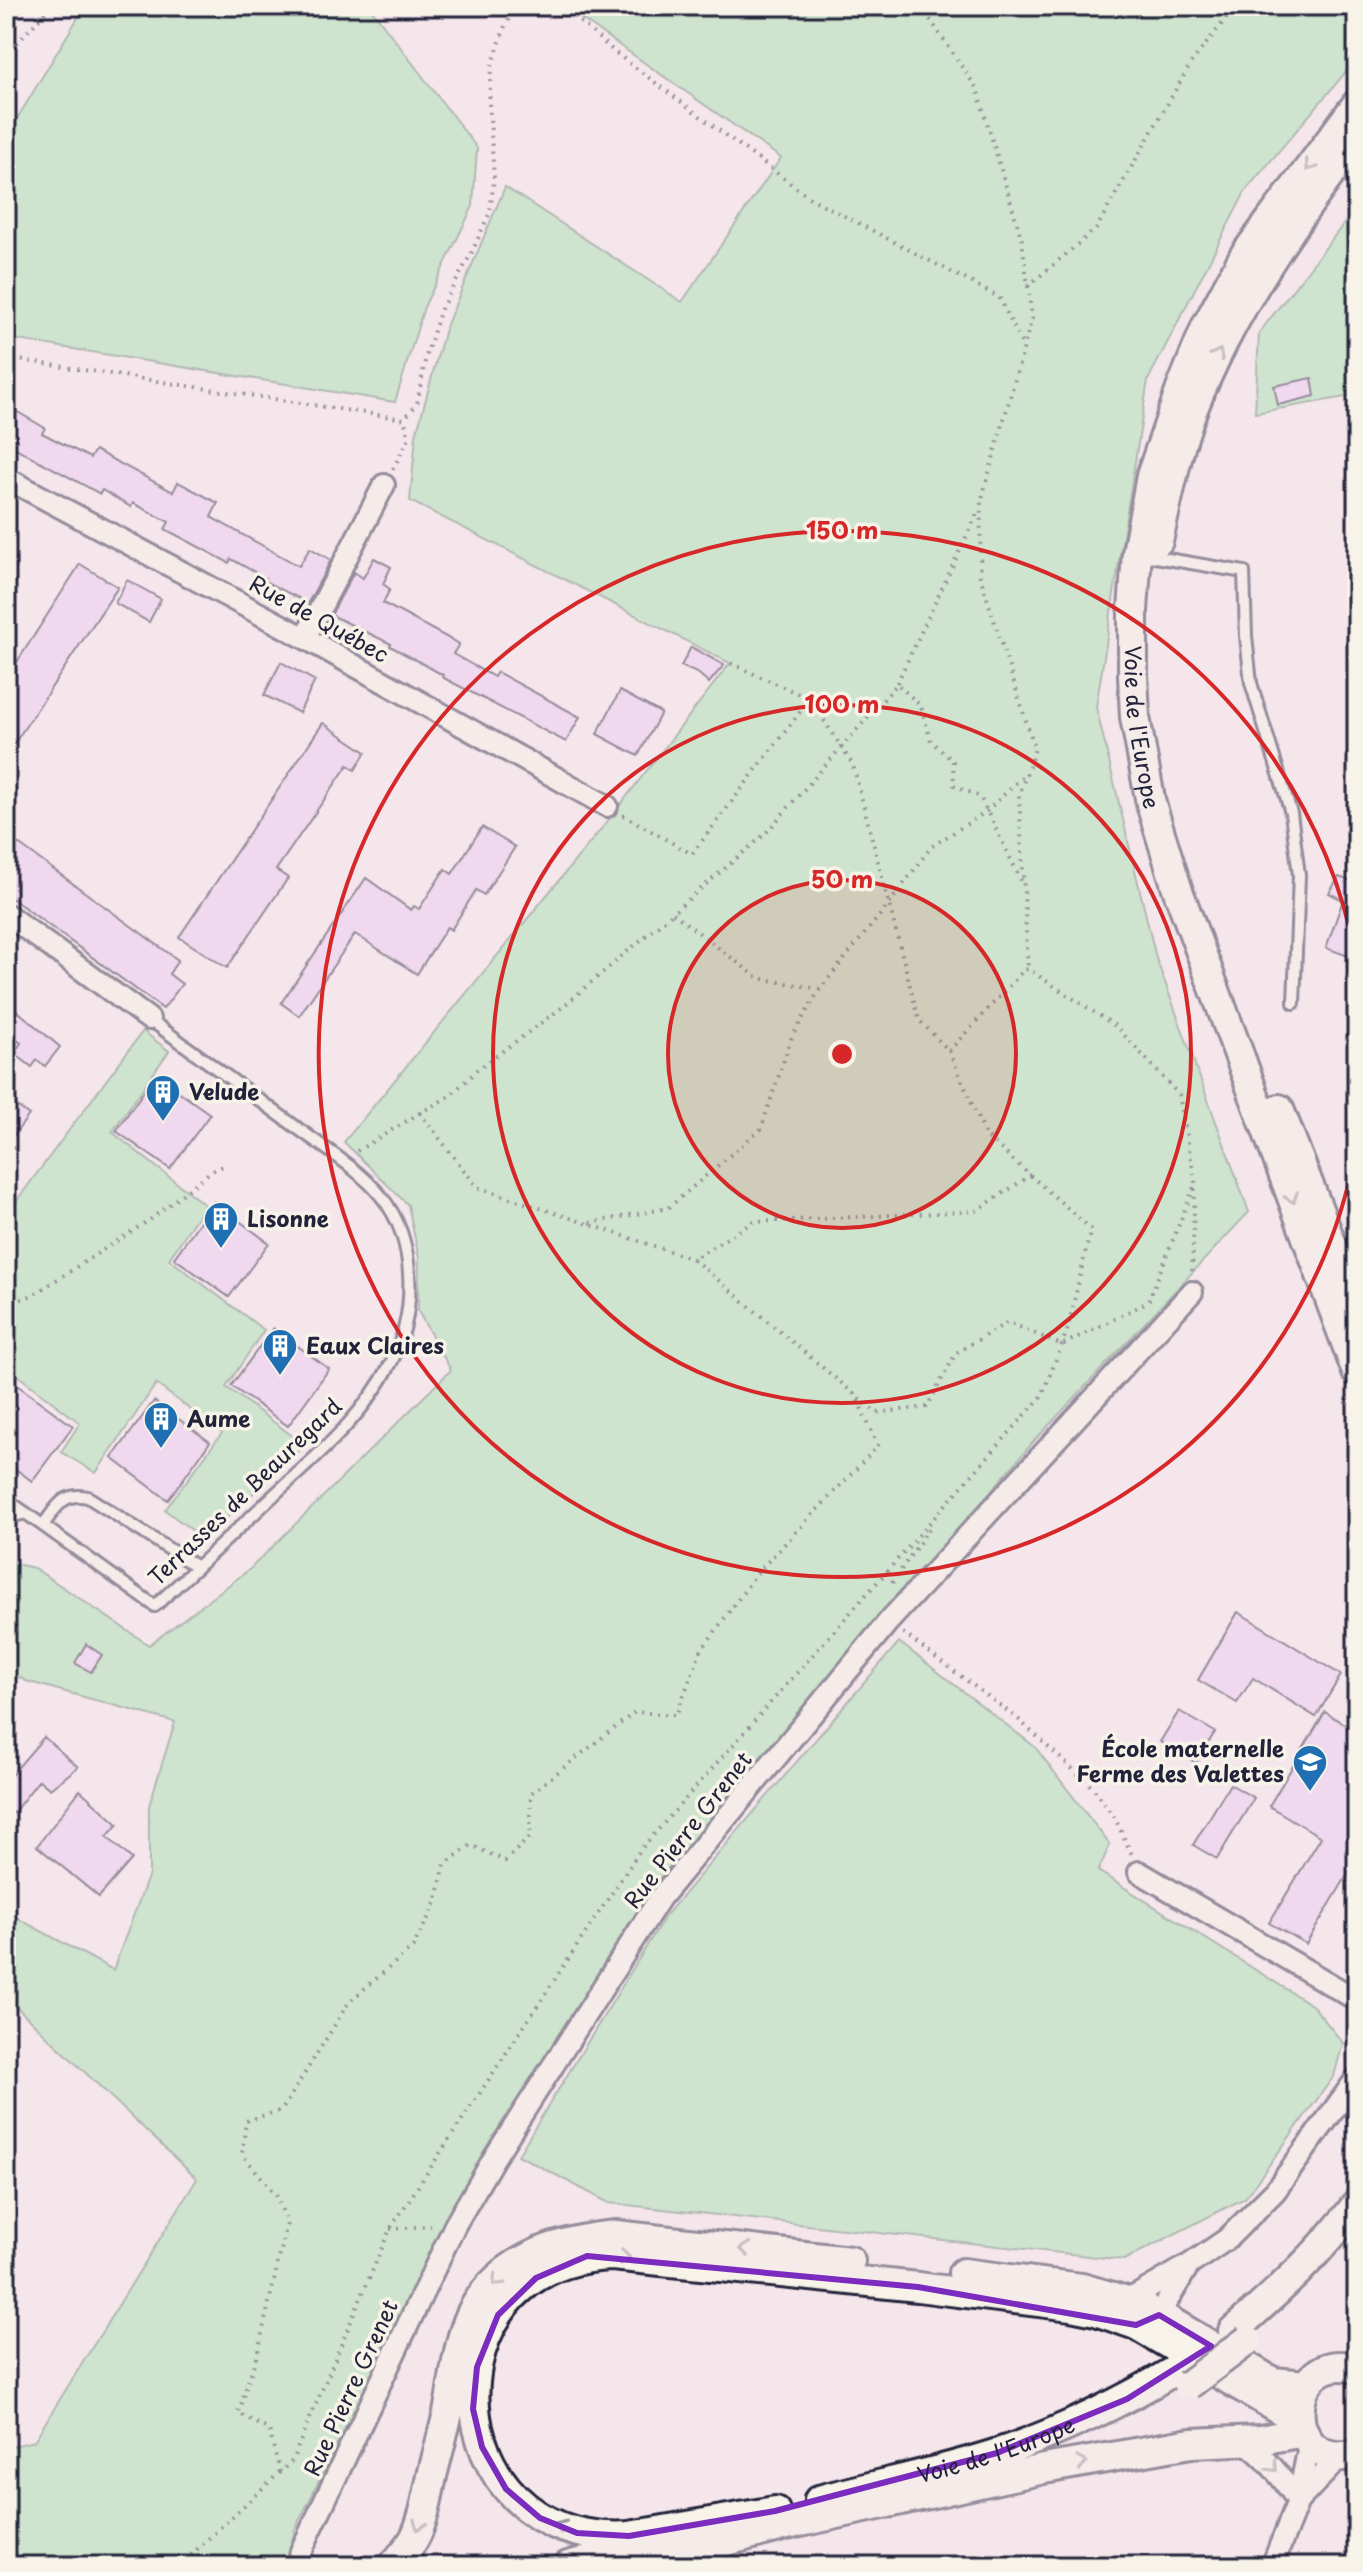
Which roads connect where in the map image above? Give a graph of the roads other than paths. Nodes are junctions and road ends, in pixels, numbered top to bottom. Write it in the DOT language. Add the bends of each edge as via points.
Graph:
graph roads {
  1 [pos="1357,104"];
  2 [pos="1357,139"];
  3 [pos="6,478"];
  4 [pos="384,485"];
  5 [pos="1146,555"];
  6 [pos="305,638"];
  7 [pos="607,806"];
  8 [pos="6,914"];
  9 [pos="1294,1003"];
  10 [pos="149,1019"];
  11 [pos="1192,1292"];
  12 [pos="1357,1309"];
  13 [pos="1357,1372"];
  14 [pos="6,1499"];
  15 [pos="26,1513"];
  16 [pos="6,1518"];
  17 [pos="43,1525"];
  18 [pos="197,1567"];
  19 [pos="1139,1872"];
  20 [pos="1357,2000"];
  21 [pos="1357,2078"];
  22 [pos="1357,2204"];
  23 [pos="1357,2230"];
  24 [pos="1189,2265"];
  25 [pos="1136,2315"];
  26 [pos="1241,2336"];
  27 [pos="1357,2369"];
  28 [pos="1307,2385"];
  29 [pos="1304,2431"];
  30 [pos="1241,2439"];
  31 [pos="1349,2455"];
  32 [pos="1298,2501"];
  33 [pos="781,2518"];
  34 [pos="298,2566"];
  35 [pos="393,2566"];
  36 [pos="568,2566"];
  37 [pos="632,2566"];
  38 [pos="1272,2566"];
  1 -- 5 [label="main road, Voie de l'Europe, one-way" via="1244,256 1206,327 1151,476"];
  5 -- 2 [label="main road, Voie de l'Europe, one-way" via="1191,412 1219,352 1264,267"];
  3 -- 6 [label="street, Rue de Québec"];
  4 -- 6 [label="street"];
  5 -- 9 [label="lane" via="1244,572 1251,683 1291,813 1299,875"];
  5 -- 12 [label="main road, Voie de l'Europe" via="1149,683 1170,810 1199,902"];
  5 -- 13 [label="main road, Voie de l'Europe, one-way" via="1133,610 1133,675 1151,804 1177,888"];
  6 -- 7 [label="street, Rue de Québec"];
  8 -- 10 [label="street"];
  10 -- 18 [label="lane, Terrasses de Beauregard" via="379,1194 395,1216 409,1273 409,1304 392,1363 348,1424"];
  11 -- 34 [label="street, Rue Pierre Grenet" via="888,1622 660,1898 455,2225"];
  14 -- 15 [label="lane, Terrasses de Beauregard"];
  15 -- 16 [label="lane"];
  15 -- 17 [label="lane, Terrasses de Beauregard"];
  17 -- 18 [label="lane" via="62,1500 88,1497"];
  17 -- 18 [label="lane, Terrasses de Beauregard" via="155,1606"];
  19 -- 20 [label="street"];
  21 -- 24 [label="street" via="1275,2191 1227,2239"];
  22 -- 26 [label="main road, Voie de l'Europe"];
  23 -- 26 [label="main road, Voie de l'Europe" via="1323,2274"];
  24 -- 25 [label="street"];
  24 -- 25 [label="street"];
  25 -- 28 [label="main road" via="1273,2382"];
  25 -- 29 [label="main road"];
  33 -- 25 [label="main road, one-way" via="605,2537 577,2533 540,2518 506,2489 482,2447 473,2409 477,2367 498,2315 536,2278 587,2256"];
  25 -- 35 [label="main road, one-way" via="1082,2288 1024,2280 616,2235 550,2247 506,2272 472,2313 458,2354 426,2504 415,2537"];
  26 -- 33 [label="main road, Voie de l'Europe, bridge" via="1107,2429 1017,2463"];
  27 -- 28 [label="main road" via="1326,2369"];
  28 -- 29 [label="main road" via="1298,2406"];
  29 -- 30 [label="main road"];
  29 -- 31 [label="main road" via="1319,2449"];
  29 -- 32 [label="street"];
  30 -- 32 [label="street, one-way" via="1279,2472"];
  33 -- 30 [label="main road, one-way" via="1191,2443"];
  31 -- 32 [label="street"];
  32 -- 38 [label="street"];
  33 -- 36 [label="main road, Voie de l'Europe"];
  33 -- 37 [label="main road"];
}
